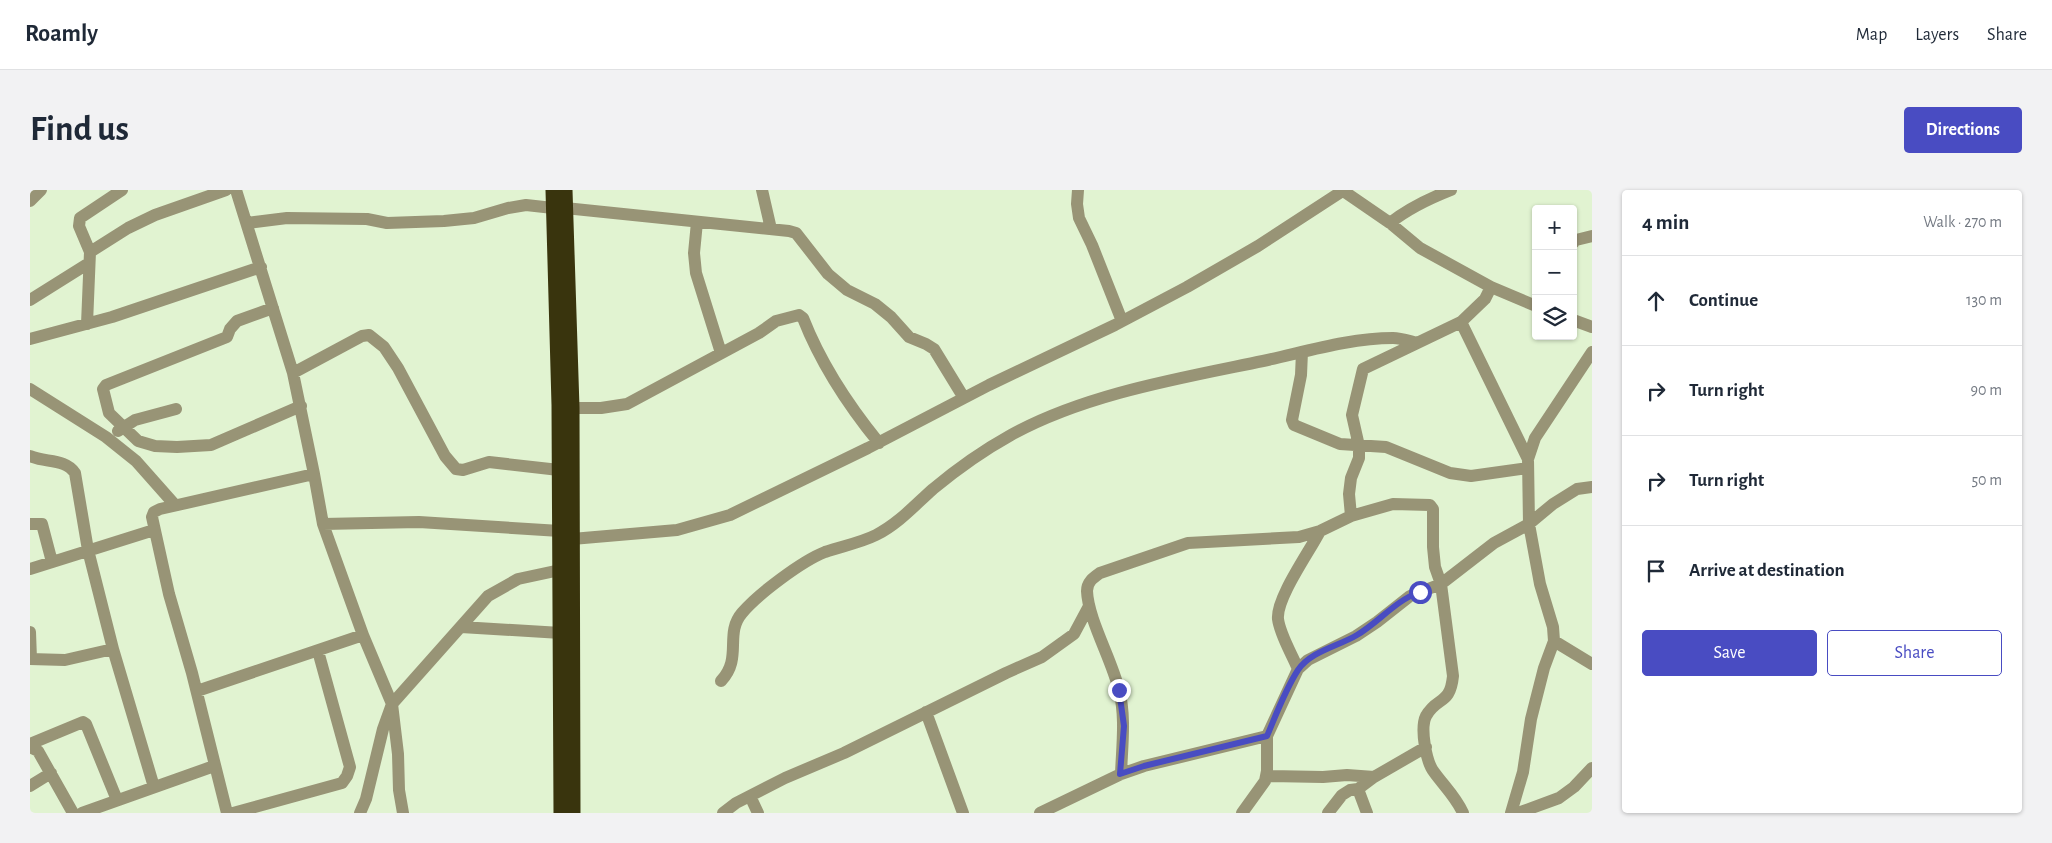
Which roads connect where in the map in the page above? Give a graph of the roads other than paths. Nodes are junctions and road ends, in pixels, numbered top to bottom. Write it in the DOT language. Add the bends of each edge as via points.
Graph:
graph roads {
  1 [pos="41,190"];
  2 [pos="122,190"];
  3 [pos="226,190"];
  4 [pos="236,190"];
  5 [pos="552,190"];
  6 [pos="565,190"];
  7 [pos="762,190"];
  8 [pos="1078,190"];
  9 [pos="1343,190"];
  10 [pos="1451,190"];
  11 [pos="30,201"];
  12 [pos="559,208"];
  13 [pos="697,222"];
  14 [pos="247,223"];
  15 [pos="1390,223"];
  16 [pos="772,229"];
  17 [pos="1592,236"];
  18 [pos="1577,240"];
  19 [pos="90,258"];
  20 [pos="261,267"];
  21 [pos="1491,287"];
  22 [pos="30,300"];
  23 [pos="1532,304"];
  24 [pos="273,308"];
  25 [pos="1577,321"];
  26 [pos="1122,322"];
  27 [pos="1461,322"];
  28 [pos="87,324"];
  29 [pos="1592,327"];
  30 [pos="30,339"];
  31 [pos="1417,343"];
  32 [pos="1302,352"];
  33 [pos="1592,352"];
  34 [pos="721,353"];
  35 [pos="293,373"];
  36 [pos="30,389"];
  37 [pos="964,398"];
  38 [pos="301,406"];
  39 [pos="572,408"];
  40 [pos="176,409"];
  41 [pos="122,426"];
  42 [pos="109,439"];
  43 [pos="879,443"];
  44 [pos="1359,446"];
  45 [pos="30,456"];
  46 [pos="1528,463"];
  47 [pos="559,470"];
  48 [pos="314,474"];
  49 [pos="1592,487"];
  50 [pos="175,505"];
  51 [pos="1351,516"];
  52 [pos="30,524"];
  53 [pos="323,524"];
  54 [pos="1529,524"];
  55 [pos="154,530"];
  56 [pos="560,531"];
  57 [pos="1320,531"];
  58 [pos="572,540"];
  59 [pos="88,550"];
  60 [pos="52,562"];
  61 [pos="30,569"];
  62 [pos="560,570"];
  63 [pos="1441,584"];
  64 [pos="1089,606"];
  65 [pos="461,626"];
  66 [pos="30,632"];
  67 [pos="561,633"];
  68 [pos="363,635"];
  69 [pos="1554,641"];
  70 [pos="113,649"];
  71 [pos="318,651"];
  72 [pos="31,659"];
  73 [pos="1592,664"];
  74 [pos="1298,669"];
  75 [pos="721,681"];
  76 [pos="197,692"];
  77 [pos="392,704"];
  78 [pos="926,712"];
  79 [pos="1267,736"];
  80 [pos="30,745"];
  81 [pos="1426,747"];
  82 [pos="214,766"];
  83 [pos="1592,768"];
  84 [pos="51,773"];
  85 [pos="1120,774"];
  86 [pos="1266,776"];
  87 [pos="1374,777"];
  88 [pos="30,786"];
  89 [pos="154,787"];
  90 [pos="1358,789"];
  91 [pos="750,796"];
  92 [pos="117,800"];
  93 [pos="73,813"];
  94 [pos="82,813"];
  95 [pos="227,813"];
  96 [pos="233,813"];
  97 [pos="360,813"];
  98 [pos="404,813"];
  99 [pos="561,813"];
  100 [pos="573,813"];
  101 [pos="723,813"];
  102 [pos="758,813"];
  103 [pos="963,813"];
  104 [pos="1040,813"];
  105 [pos="1242,813"];
  106 [pos="1328,813"];
  107 [pos="1367,813"];
  108 [pos="1463,813"];
  109 [pos="1511,813"];
  110 [pos="1518,813"];
  1 -- 11 [label="street"];
  2 -- 19 [label="street" via="80,218 79,226"];
  3 -- 19 [label="street" via="128,228"];
  4 -- 14 [label="street"];
  5 -- 12 [label="highway"];
  6 -- 12 [label="highway"];
  7 -- 16 [label="street"];
  8 -- 26 [label="street" via="1079,218"];
  9 -- 15 [label="street"];
  9 -- 26 [label="street" via="1234,260"];
  10 -- 15 [label="street" via="1412,207"];
  12 -- 13 [label="street"];
  12 -- 14 [label="street" via="526,205 474,218 444,221 387,223 367,219 287,218"];
  12 -- 39 [label="highway"];
  12 -- 47 [label="highway"];
  13 -- 16 [label="street"];
  13 -- 34 [label="street" via="696,273"];
  14 -- 20 [label="street"];
  15 -- 21 [label="street" via="1420,248"];
  16 -- 37 [label="street" via="796,233 828,274 841,285 891,316 909,337 934,349"];
  17 -- 18 [label="street"];
  19 -- 22 [label="street"];
  19 -- 28 [label="street"];
  20 -- 24 [label="street"];
  20 -- 28 [label="street"];
  21 -- 23 [label="street"];
  21 -- 27 [label="street" via="1485,299"];
  24 -- 35 [label="street"];
  24 -- 41 [label="street" via="237,321 227,337 104,387 109,413"];
  25 -- 29 [label="street"];
  26 -- 37 [label="street"];
  27 -- 31 [label="street"];
  27 -- 46 [label="street"];
  28 -- 30 [label="street"];
  31 -- 32 [label="street" via="1394,338"];
  31 -- 44 [label="street" via="1363,369 1352,415"];
  32 -- 44 [label="street" via="1293,423 1340,444"];
  32 -- 75 [label="street" via="1064,410 1011,435 965,464 902,518 875,536 822,553 767,590 741,614 734,629 733,662"];
  33 -- 46 [label="street" via="1535,438"];
  34 -- 39 [label="street" via="626,404"];
  34 -- 43 [label="street" via="776,321 799,315 843,395"];
  35 -- 38 [label="street"];
  35 -- 47 [label="street" via="369,335 384,347 398,368 444,456 456,469 489,462"];
  36 -- 42 [label="street"];
  37 -- 43 [label="street"];
  38 -- 41 [label="street" via="211,445 155,446 138,441"];
  38 -- 48 [label="street"];
  39 -- 58 [label="highway"];
  40 -- 41 [label="street"];
  41 -- 42 [label="street"];
  42 -- 50 [label="street" via="136,461"];
  43 -- 58 [label="street" via="755,504 707,523 677,530"];
  44 -- 46 [label="street" via="1386,447 1450,473 1471,476"];
  44 -- 51 [label="street" via="1360,458 1351,478 1349,494"];
  45 -- 59 [label="street" via="64,463 76,473"];
  46 -- 54 [label="street"];
  47 -- 56 [label="highway"];
  48 -- 50 [label="street"];
  48 -- 53 [label="street"];
  49 -- 54 [label="street" via="1577,489"];
  50 -- 55 [label="street" via="154,512"];
  51 -- 57 [label="street"];
  51 -- 63 [label="street" via="1393,504 1430,505 1433,509 1435,567"];
  52 -- 60 [label="street" via="42,524"];
  53 -- 56 [label="street" via="419,522"];
  53 -- 68 [label="street"];
  54 -- 63 [label="street" via="1494,544"];
  54 -- 69 [label="street"];
  55 -- 59 [label="street"];
  55 -- 76 [label="street"];
  56 -- 62 [label="highway"];
  57 -- 64 [label="street" via="1299,537 1188,543 1100,573 1090,581 1087,589"];
  57 -- 74 [label="street" via="1293,578 1278,616"];
  58 -- 100 [label="highway"];
  59 -- 60 [label="street"];
  59 -- 70 [label="street"];
  60 -- 61 [label="street"];
  62 -- 65 [label="street" via="518,579 488,596"];
  62 -- 67 [label="highway"];
  63 -- 74 [label="street" via="1410,596 1356,636 1308,660"];
  63 -- 81 [label="street" via="1453,684 1446,699 1426,717 1423,730"];
  64 -- 78 [label="street" via="1074,634 1042,657"];
  64 -- 85 [label="street" via="1119,690 1124,726"];
  65 -- 67 [label="street"];
  65 -- 77 [label="street"];
  66 -- 72 [label="street"];
  67 -- 99 [label="highway"];
  68 -- 71 [label="street"];
  68 -- 77 [label="street"];
  69 -- 73 [label="street"];
  69 -- 109 [label="street" via="1531,719 1523,772"];
  70 -- 72 [label="street" via="65,660"];
  70 -- 89 [label="street"];
  71 -- 76 [label="street"];
  71 -- 96 [label="street" via="350,767 347,776 342,783"];
  74 -- 79 [label="street"];
  76 -- 82 [label="street"];
  77 -- 97 [label="street"];
  77 -- 98 [label="street"];
  78 -- 91 [label="street"];
  78 -- 103 [label="street"];
  79 -- 85 [label="street"];
  79 -- 86 [label="street"];
  80 -- 84 [label="street" via="38,751"];
  80 -- 92 [label="street" via="83,722"];
  81 -- 87 [label="street"];
  81 -- 108 [label="street" via="1432,771"];
  82 -- 89 [label="street"];
  82 -- 95 [label="street"];
  83 -- 110 [label="street" via="1559,798"];
  84 -- 88 [label="street"];
  84 -- 93 [label="street"];
  85 -- 104 [label="street"];
  86 -- 87 [label="street" via="1347,774"];
  86 -- 105 [label="street"];
  87 -- 90 [label="street"];
  89 -- 92 [label="street"];
  90 -- 106 [label="street" via="1342,795"];
  90 -- 107 [label="street"];
  91 -- 101 [label="street"];
  91 -- 102 [label="street"];
  92 -- 94 [label="street"];
}
